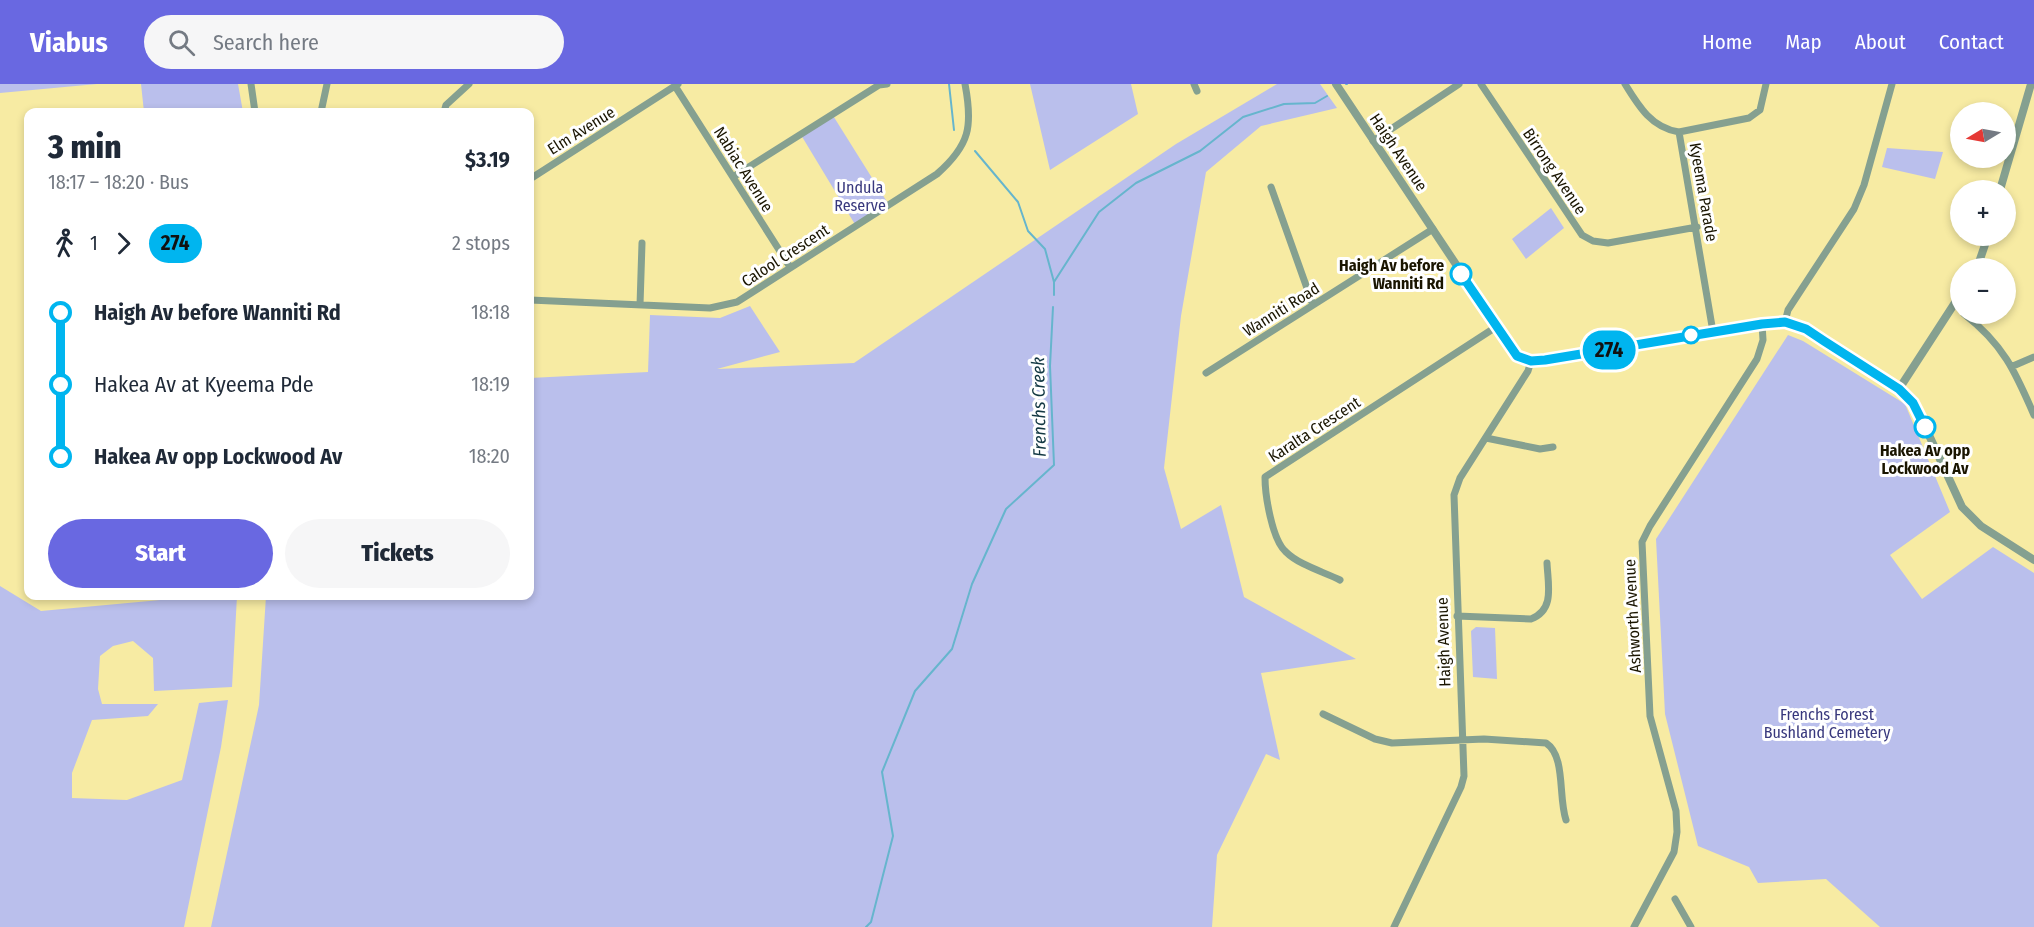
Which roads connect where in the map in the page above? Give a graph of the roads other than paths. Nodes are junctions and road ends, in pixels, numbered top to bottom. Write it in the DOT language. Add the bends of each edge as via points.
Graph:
graph roads {
  1 [pos="251,84"];
  2 [pos="327,84"];
  3 [pos="468,84"];
  4 [pos="887,84"];
  5 [pos="965,84"];
  6 [pos="1336,84"];
  7 [pos="1459,84"];
  8 [pos="1481,84"];
  9 [pos="1625,84"];
  10 [pos="1766,84"];
  11 [pos="1892,84"];
  12 [pos="2031,84"];
  13 [pos="677,85"];
  14 [pos="254,108"];
  15 [pos="322,108"];
  16 [pos="445,108"];
  17 [pos="1679,132"];
  18 [pos="1373,141"];
  19 [pos="534,175"];
  20 [pos="733,177"];
  21 [pos="2003,180"];
  22 [pos="1271,187"];
  23 [pos="1697,227"];
  24 [pos="1432,229"];
  25 [pos="642,243"];
  26 [pos="790,267"];
  27 [pos="534,300"];
  28 [pos="640,305"];
  29 [pos="1312,305"];
  30 [pos="1950,318"];
  31 [pos="1785,322"];
  32 [pos="1762,324"];
  33 [pos="1975,324"];
  34 [pos="1496,327"];
  35 [pos="1713,332"];
  36 [pos="2034,357"];
  37 [pos="1531,361"];
  38 [pos="2013,366"];
  39 [pos="1206,373"];
  40 [pos="1899,389"];
  41 [pos="2034,415"];
  42 [pos="1486,438"];
  43 [pos="1553,447"];
  44 [pos="2034,560"];
  45 [pos="1547,563"];
  46 [pos="1340,580"];
  47 [pos="1457,616"];
  48 [pos="1323,714"];
  49 [pos="1462,740"];
  50 [pos="1566,820"];
  51 [pos="1676,899"];
  52 [pos="1394,927"];
  53 [pos="1634,927"];
  54 [pos="1691,927"];
  1 -- 14 [label="street"];
  2 -- 15 [label="street"];
  3 -- 16 [label="street"];
  4 -- 20 [label="street" via="879,85"];
  5 -- 26 [label="street, Calool Crescent" via="969,130 950,162"];
  6 -- 18 [label="street, Haigh Avenue"];
  7 -- 18 [label="street"];
  8 -- 23 [label="street, Birrong Avenue" via="1582,235 1608,243"];
  9 -- 17 [label="street, Kyeema Parade" via="1654,123 1664,130"];
  10 -- 17 [label="street" via="1760,110 1749,118"];
  11 -- 31 [label="street" via="1854,209 1788,310"];
  12 -- 21 [label="street"];
  13 -- 19 [label="street, Elm Avenue"];
  13 -- 20 [label="street, Nabiac Avenue"];
  17 -- 23 [label="street, Kyeema Parade"];
  18 -- 24 [label="street, Haigh Avenue"];
  20 -- 26 [label="street, Nabiac Avenue"];
  22 -- 29 [label="street"];
  23 -- 35 [label="street, Kyeema Parade"];
  24 -- 29 [label="street, Wanniti Road"];
  24 -- 34 [label="street, Haigh Avenue"];
  25 -- 28 [label="street"];
  26 -- 28 [label="street, Calool Crescent" via="737,302 710,308"];
  27 -- 28 [label="street, Calool Crescent"];
  29 -- 39 [label="street, Wanniti Road"];
  30 -- 40 [label="street"];
  31 -- 32 [label="street"];
  31 -- 40 [label="street" via="1806,329"];
  32 -- 35 [label="street"];
  32 -- 53 [label="street, Ashworth Avenue" via="1757,360 1642,542 1650,716 1676,811 1677,832 1674,852"];
  33 -- 38 [label="street"];
  34 -- 37 [label="street, Haigh Avenue" via="1517,356"];
  34 -- 46 [label="street, Karalta Crescent" via="1265,477 1265,493 1279,545 1287,554"];
  35 -- 37 [label="street"];
  36 -- 38 [label="street"];
  37 -- 42 [label="street, Haigh Avenue"];
  38 -- 41 [label="street"];
  40 -- 44 [label="street" via="1917,409 1962,507 1976,522"];
  42 -- 43 [label="street" via="1540,449"];
  42 -- 47 [label="street, Haigh Avenue" via="1460,478 1454,495"];
  45 -- 47 [label="street" via="1548,605 1541,615 1531,619"];
  47 -- 49 [label="street, Haigh Avenue"];
  48 -- 49 [label="street" via="1392,743"];
  49 -- 50 [label="street" via="1546,743 1553,747 1558,756 1561,806"];
  49 -- 52 [label="street, Haigh Avenue" via="1461,787"];
  51 -- 54 [label="street"];
}
